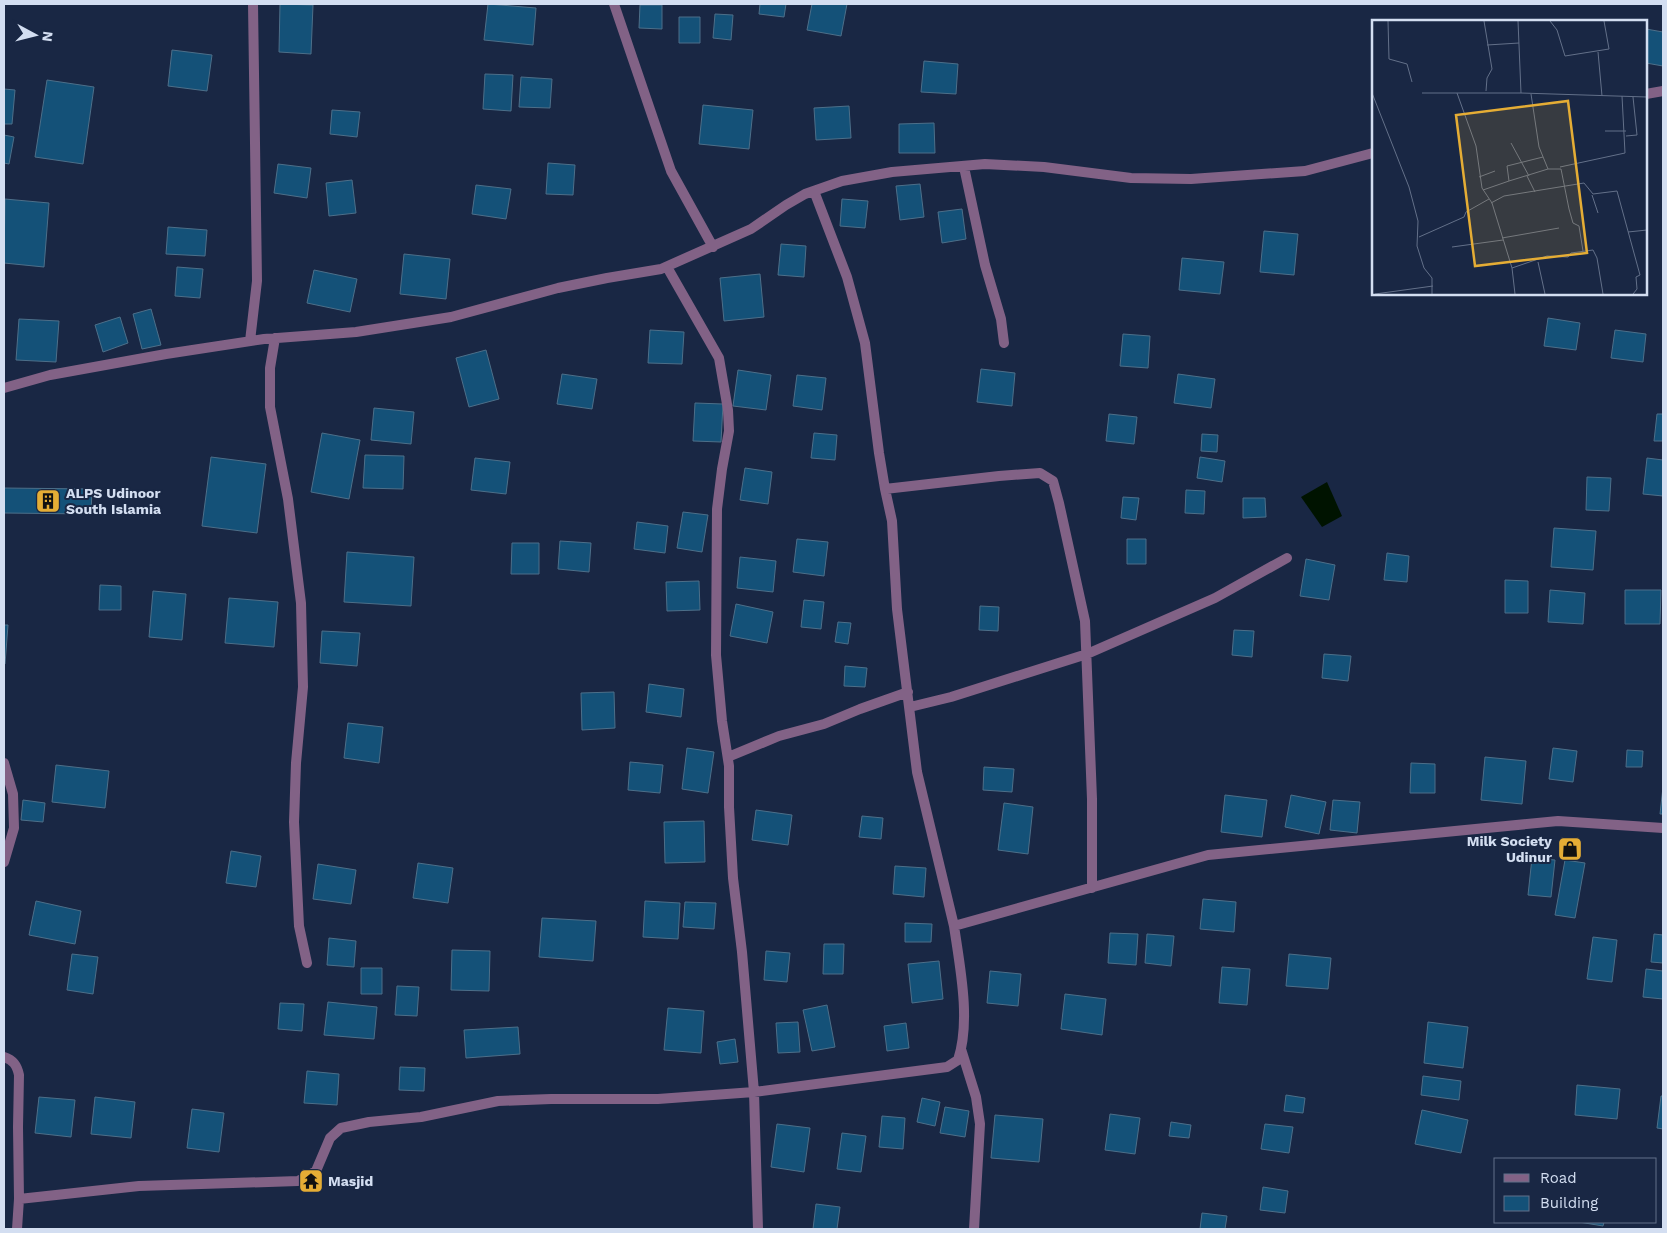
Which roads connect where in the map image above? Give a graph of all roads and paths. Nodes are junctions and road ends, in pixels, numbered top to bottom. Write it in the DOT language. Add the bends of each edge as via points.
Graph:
graph roads {
  1 [pos="253,4"];
  2 [pos="614,4"];
  3 [pos="1663,91"];
  4 [pos="1647,94"];
  5 [pos="1372,153"];
  6 [pos="964,166"];
  7 [pos="814,191"];
  8 [pos="713,247"];
  9 [pos="667,267"];
  10 [pos="275,338"];
  11 [pos="250,341"];
  12 [pos="1004,343"];
  13 [pos="4,388"];
  14 [pos="885,489"];
  15 [pos="1287,558"];
  16 [pos="1087,654"];
  17 [pos="908,692"];
  18 [pos="910,707"];
  19 [pos="728,757"];
  20 [pos="4,763"];
  21 [pos="1663,828"];
  22 [pos="4,862"];
  23 [pos="1092,888"];
  24 [pos="954,926"];
  25 [pos="307,963"];
  26 [pos="962,1049"];
  27 [pos="4,1057"];
  28 [pos="754,1092"];
  29 [pos="19,1199"];
  30 [pos="17,1229"];
  31 [pos="758,1229"];
  32 [pos="974,1229"];
  1 -- 11 [label="street" via="257,280"];
  2 -- 8 [label="street" via="672,171"];
  3 -- 4 [label="street"];
  5 -- 6 [label="street" via="1304,171 1191,179 1131,178 1044,167"];
  6 -- 7 [label="street" via="892,172 842,181"];
  6 -- 12 [label="street"];
  7 -- 8 [label="street" via="751,229"];
  7 -- 14 [label="street" via="847,277 865,343"];
  8 -- 9 [label="street"];
  9 -- 10 [label="street" via="558,288 451,317 356,332"];
  9 -- 19 [label="street" via="719,358 728,410 729,431 718,508 716,655"];
  10 -- 11 [label="street"];
  10 -- 25 [label="street" via="270,368 270,407 288,499 301,603 303,687 294,822 299,926"];
  11 -- 13 [label="street" via="50,375"];
  14 -- 16 [label="street" via="1040,473 1053,481 1085,621"];
  14 -- 17 [label="street" via="892,521 896,609"];
  15 -- 16 [label="street" via="1215,598"];
  16 -- 18 [label="street"];
  16 -- 23 [label="street"];
  17 -- 18 [label="street"];
  17 -- 19 [label="street"];
  18 -- 24 [label="street" via="917,772"];
  19 -- 28 [label="street" via="733,878"];
  20 -- 22 [label="street" via="13,794 14,828"];
  21 -- 23 [label="street" via="1558,821 1208,855"];
  23 -- 24 [label="street"];
  24 -- 26 [label="street" via="965,1029"];
  26 -- 28 [label="street" via="958,1060 947,1067"];
  26 -- 32 [label="street" via="980,1124"];
  27 -- 29 [label="street" via="18,1067 19,1075"];
  28 -- 29 [label="street" via="658,1099 498,1102 341,1128 330,1138 316,1171 298,1181 139,1186"];
  28 -- 31 [label="street"];
  29 -- 30 [label="street"];
}
